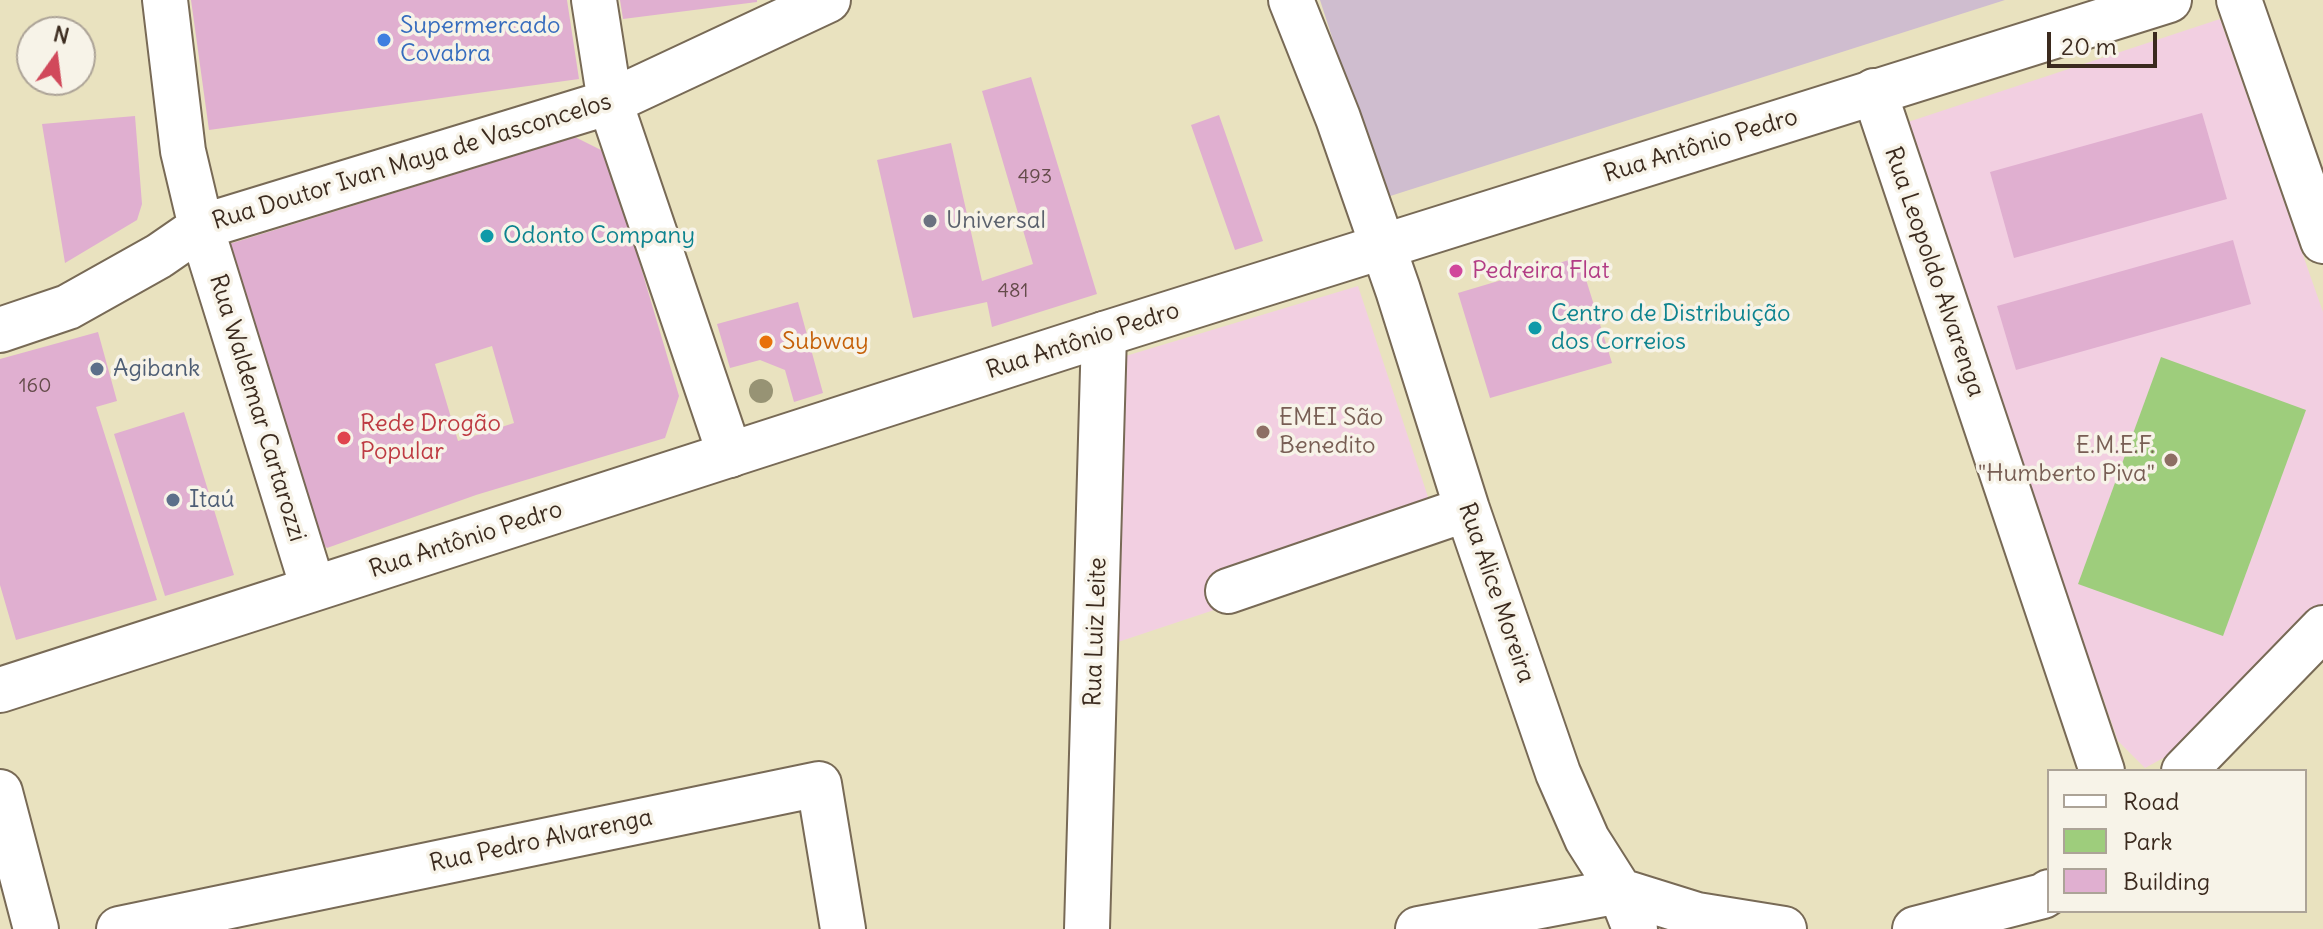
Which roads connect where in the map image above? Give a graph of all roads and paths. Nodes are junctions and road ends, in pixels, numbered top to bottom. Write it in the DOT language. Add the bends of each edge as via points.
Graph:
graph roads {
  1 [pos="165,0"];
  2 [pos="594,0"];
  3 [pos="828,0"];
  4 [pos="1291,0"];
  5 [pos="2169,0"];
  6 [pos="2239,0"];
  7 [pos="1874,91"];
  8 [pos="610,102"];
  9 [pos="201,227"];
  10 [pos="2323,241"];
  11 [pos="1382,247"];
  12 [pos="0,330"];
  13 [pos="1104,334"];
  14 [pos="730,455"];
  15 [pos="1467,509"];
  16 [pos="313,588"];
  17 [pos="1228,591"];
  18 [pos="2323,628"];
  19 [pos="0,690"];
  20 [pos="2101,769"];
  21 [pos="2186,769"];
  22 [pos="0,792"];
  23 [pos="2047,893"];
  24 [pos="1628,910"];
  25 [pos="36,929"];
  26 [pos="119,929"];
  27 [pos="843,929"];
  28 [pos="1087,929"];
  29 [pos="1418,929"];
  30 [pos="1784,929"];
  31 [pos="1915,929"];
  1 -- 9 [label="street, Rua Waldemar Cartarozzi" via="183,151"];
  2 -- 8 [label="street"];
  3 -- 8 [label="street, Rua Doutor Ivan Maya de Vasconcelos"];
  4 -- 11 [label="street, Rua Alice Moreira"];
  5 -- 7 [label="street, Rua Antônio Pedro"];
  6 -- 10 [label="street"];
  7 -- 11 [label="street, Rua Antônio Pedro"];
  7 -- 20 [label="street, Rua Leopoldo Alvarenga"];
  8 -- 9 [label="street, Rua Doutor Ivan Maya de Vasconcelos"];
  8 -- 14 [label="street"];
  9 -- 12 [label="street, Rua Doutor Ivan Maya de Vasconcelos" via="68,307"];
  9 -- 16 [label="street, Rua Waldemar Cartarozzi"];
  11 -- 13 [label="street, Rua Antônio Pedro"];
  11 -- 15 [label="street, Rua Alice Moreira"];
  13 -- 14 [label="street, Rua Antônio Pedro"];
  13 -- 28 [label="street, Rua Luiz Leite"];
  14 -- 16 [label="street, Rua Antônio Pedro"];
  15 -- 17 [label="street"];
  15 -- 24 [label="street, Rua Alice Moreira" via="1558,773 1587,839"];
  16 -- 19 [label="street, Rua Antônio Pedro"];
  18 -- 21 [label="street"];
  22 -- 25 [label="street"];
  23 -- 31 [label="street"];
  24 -- 29 [label="street"];
  24 -- 30 [label="street"];
  26 -- 27 [label="street, Rua Pedro Alvarenga" via="819,784"];
}
